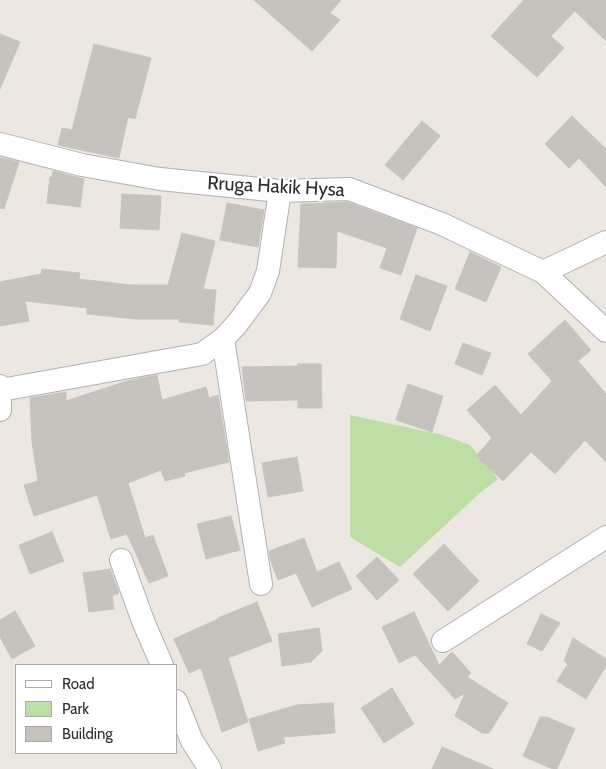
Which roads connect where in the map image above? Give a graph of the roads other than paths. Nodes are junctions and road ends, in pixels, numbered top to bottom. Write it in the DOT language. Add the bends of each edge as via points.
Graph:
graph roads {
  1 [pos="0,144"];
  2 [pos="280,191"];
  3 [pos="606,242"];
  4 [pos="543,272"];
  5 [pos="606,332"];
  6 [pos="223,339"];
  7 [pos="0,395"];
  8 [pos="606,537"];
  9 [pos="121,560"];
  10 [pos="261,584"];
  11 [pos="442,641"];
  12 [pos="162,664"];
  13 [pos="178,706"];
  14 [pos="210,769"];
  1 -- 2 [label="street, Rruga Hakik Hysa" via="82,165 160,179"];
  2 -- 4 [label="street, Rruga Hakik Hysa" via="349,189 442,224"];
  2 -- 6 [label="street" via="263,286"];
  3 -- 4 [label="street"];
  4 -- 5 [label="street, Rruga Hakik Hysa"];
  6 -- 7 [label="street" via="202,354"];
  6 -- 10 [label="street"];
  8 -- 11 [label="street"];
  9 -- 12 [label="street"];
  13 -- 14 [label="street" via="192,741"];
}
